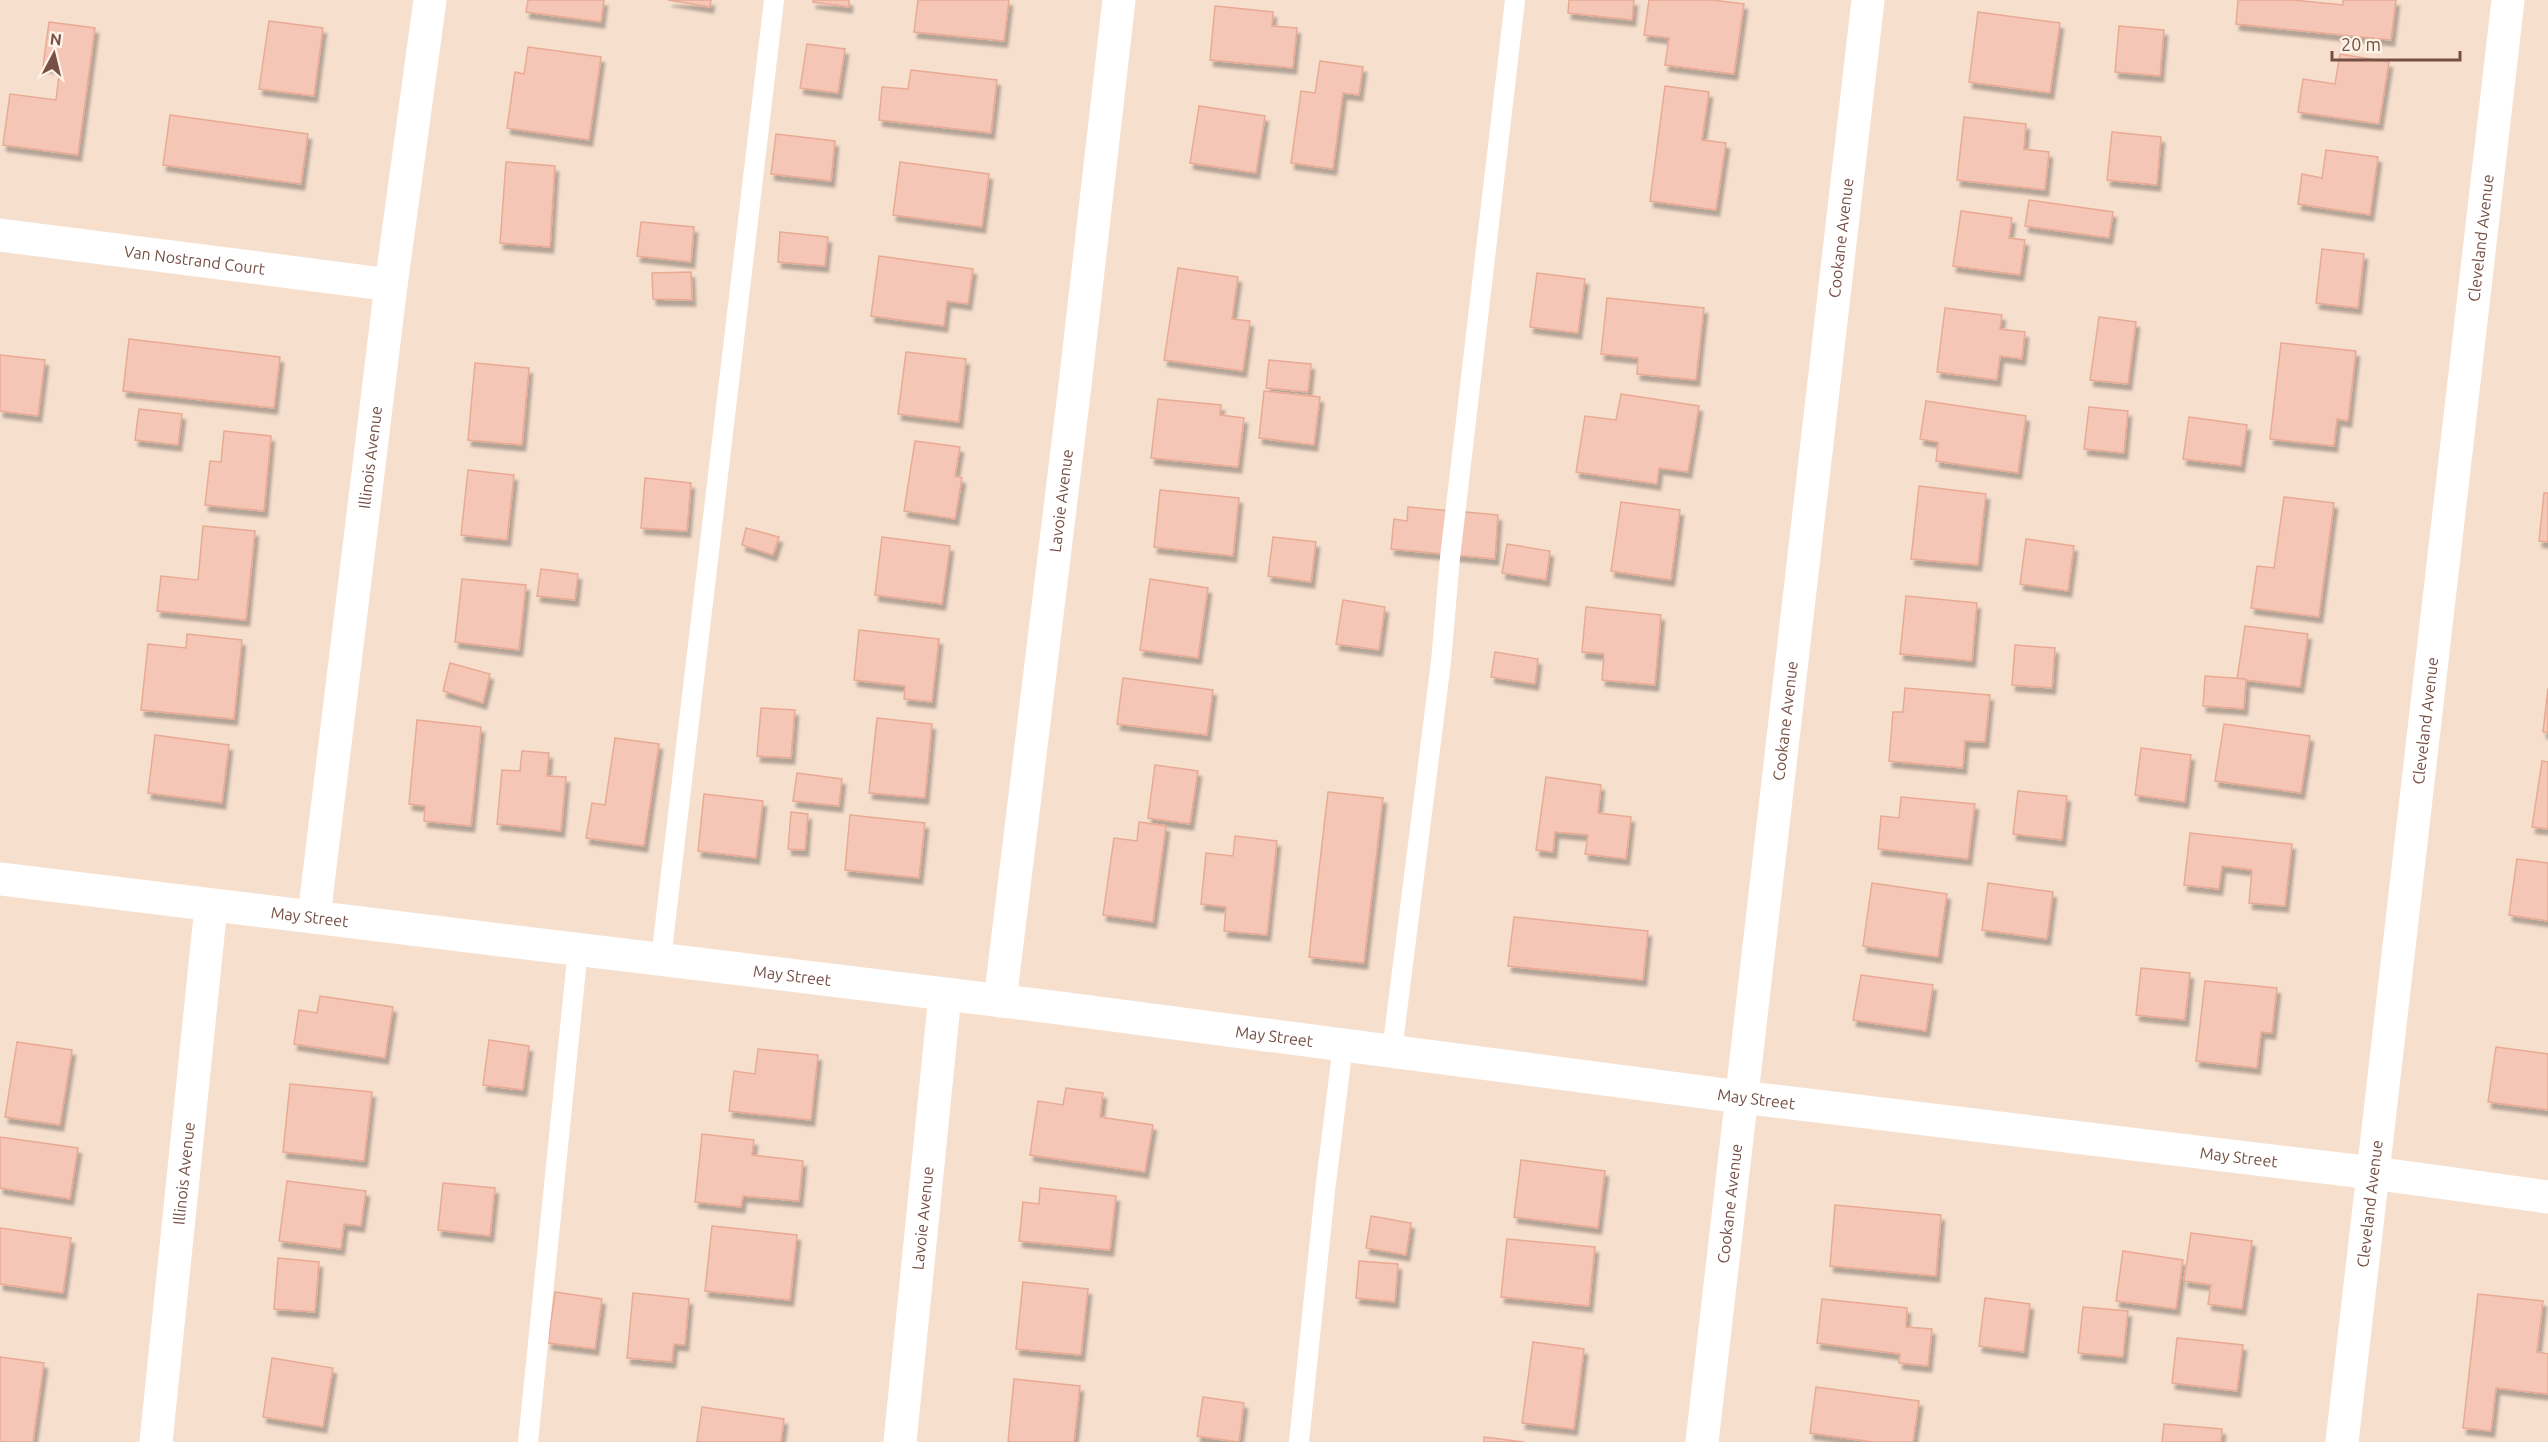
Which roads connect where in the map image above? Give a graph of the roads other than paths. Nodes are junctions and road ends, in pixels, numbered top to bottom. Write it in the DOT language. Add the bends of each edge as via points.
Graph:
graph roads {
  1 [pos="430,0"];
  2 [pos="774,0"];
  3 [pos="1119,0"];
  4 [pos="1515,0"];
  5 [pos="1868,0"];
  6 [pos="2508,0"];
  7 [pos="0,235"];
  8 [pos="391,285"];
  9 [pos="0,879"];
  10 [pos="211,906"];
  11 [pos="314,916"];
  12 [pos="578,949"];
  13 [pos="661,960"];
  14 [pos="945,995"];
  15 [pos="999,1001"];
  16 [pos="1343,1045"];
  17 [pos="1392,1051"];
  18 [pos="1741,1097"];
  19 [pos="2373,1173"];
  20 [pos="2548,1197"];
  21 [pos="156,1442"];
  22 [pos="528,1442"];
  23 [pos="900,1442"];
  24 [pos="1299,1442"];
  25 [pos="1702,1442"];
  26 [pos="2342,1442"];
  1 -- 8 [label="street, Illinois Avenue"];
  2 -- 13 [label="lane"];
  3 -- 15 [label="street, Lavoie Avenue"];
  4 -- 17 [label="lane" via="1441,662"];
  5 -- 18 [label="street, Cookane Avenue"];
  6 -- 19 [label="street, Cleveland Avenue"];
  7 -- 8 [label="street, Van Nostrand Court"];
  8 -- 11 [label="street, Illinois Avenue"];
  9 -- 10 [label="street, May Street"];
  10 -- 11 [label="street, May Street"];
  10 -- 21 [label="street, Illinois Avenue"];
  11 -- 12 [label="street, May Street"];
  12 -- 13 [label="street, May Street"];
  12 -- 22 [label="lane"];
  13 -- 14 [label="street, May Street"];
  14 -- 15 [label="street, May Street"];
  14 -- 23 [label="street, Lavoie Avenue"];
  15 -- 16 [label="street, May Street"];
  16 -- 17 [label="street, May Street"];
  16 -- 24 [label="lane"];
  17 -- 18 [label="street, May Street"];
  18 -- 19 [label="street, May Street"];
  18 -- 25 [label="street, Cookane Avenue"];
  19 -- 20 [label="street, May Street"];
  19 -- 26 [label="street, Cleveland Avenue"];
}
